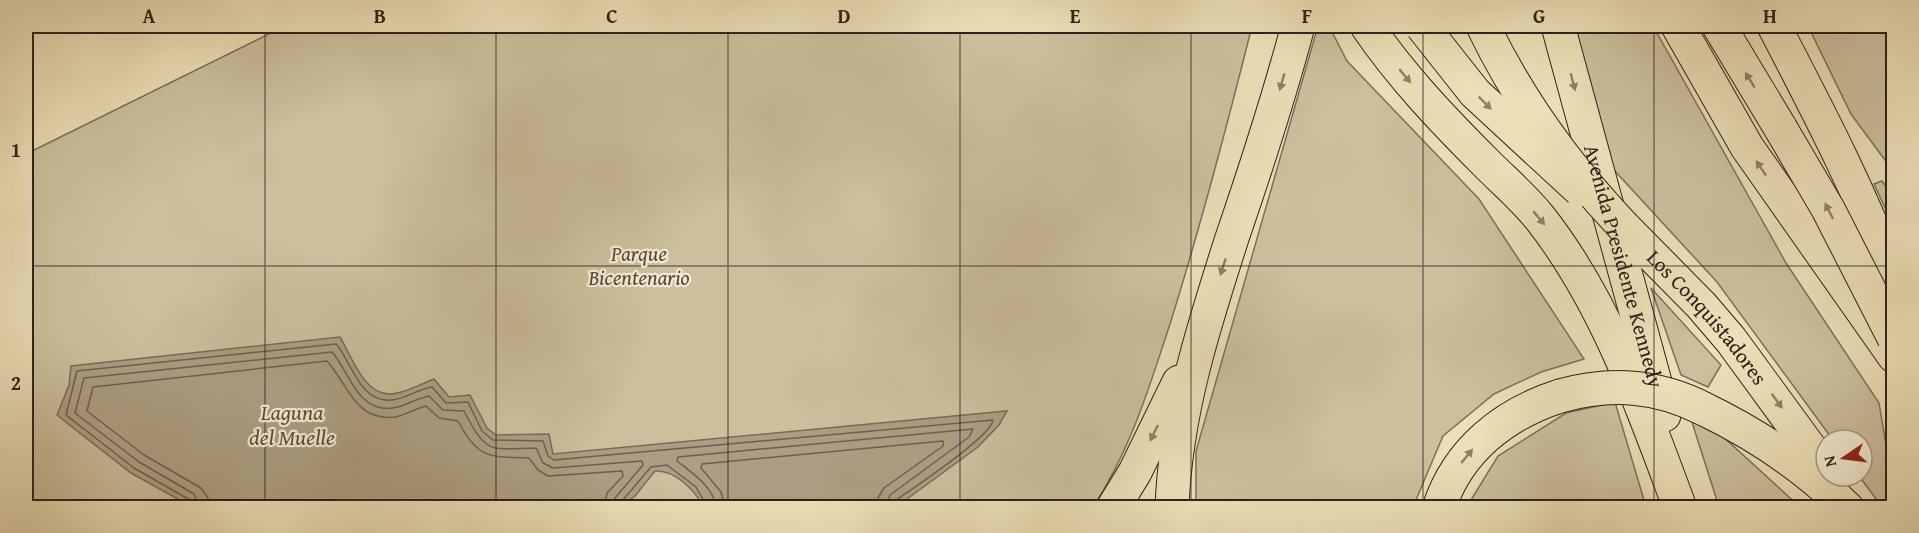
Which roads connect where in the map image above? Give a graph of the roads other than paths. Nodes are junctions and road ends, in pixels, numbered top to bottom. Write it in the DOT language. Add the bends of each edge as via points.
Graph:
graph roads {
  1 [pos="1299,26"];
  2 [pos="1422,26"];
  3 [pos="1483,26"];
  4 [pos="1558,26"];
  5 [pos="1678,26"];
  6 [pos="1719,26"];
  7 [pos="1774,26"];
  8 [pos="1369,28"];
  9 [pos="1794,216"];
  10 [pos="1624,227"];
  11 [pos="1893,282"];
  12 [pos="1893,326"];
  13 [pos="1893,338"];
  14 [pos="1198,343"];
  15 [pos="1893,356"];
  16 [pos="1814,453"];
  17 [pos="1839,488"];
  18 [pos="1113,507"];
  19 [pos="1172,507"];
  20 [pos="1439,507"];
  21 [pos="1680,507"];
  22 [pos="1688,507"];
  23 [pos="1847,507"];
  24 [pos="1853,507"];
  1 -- 14 [label="main road, one-way"];
  2 -- 10 [label="main road, Los Conquistadores, one-way, bridge" via="1474,93"];
  3 -- 10 [label="main road, bridge" via="1524,102 1554,146"];
  4 -- 22 [label="main road, Avenida Presidente Kennedy, one-way"];
  9 -- 5 [label="main road, one-way" via="1747,147"];
  13 -- 6 [label="main road, one-way, bridge" via="1828,209"];
  7 -- 11 [label="main road" via="1818,110"];
  8 -- 21 [label="main road, one-way" via="1409,81 1556,239 1613,343"];
  9 -- 12 [label="main road"];
  9 -- 15 [label="main road"];
  10 -- 16 [label="main road, Los Conquistadores, one-way" via="1746,359"];
  14 -- 18 [label="main road, one-way" via="1135,472"];
  14 -- 19 [label="main road" via="1180,437"];
  17 -- 24 [label="main road"];
  20 -- 23 [label="main road, one-way, bridge" via="1452,478 1475,446 1512,416 1560,396 1596,387 1634,387 1670,394 1737,424 1798,464"];
}
